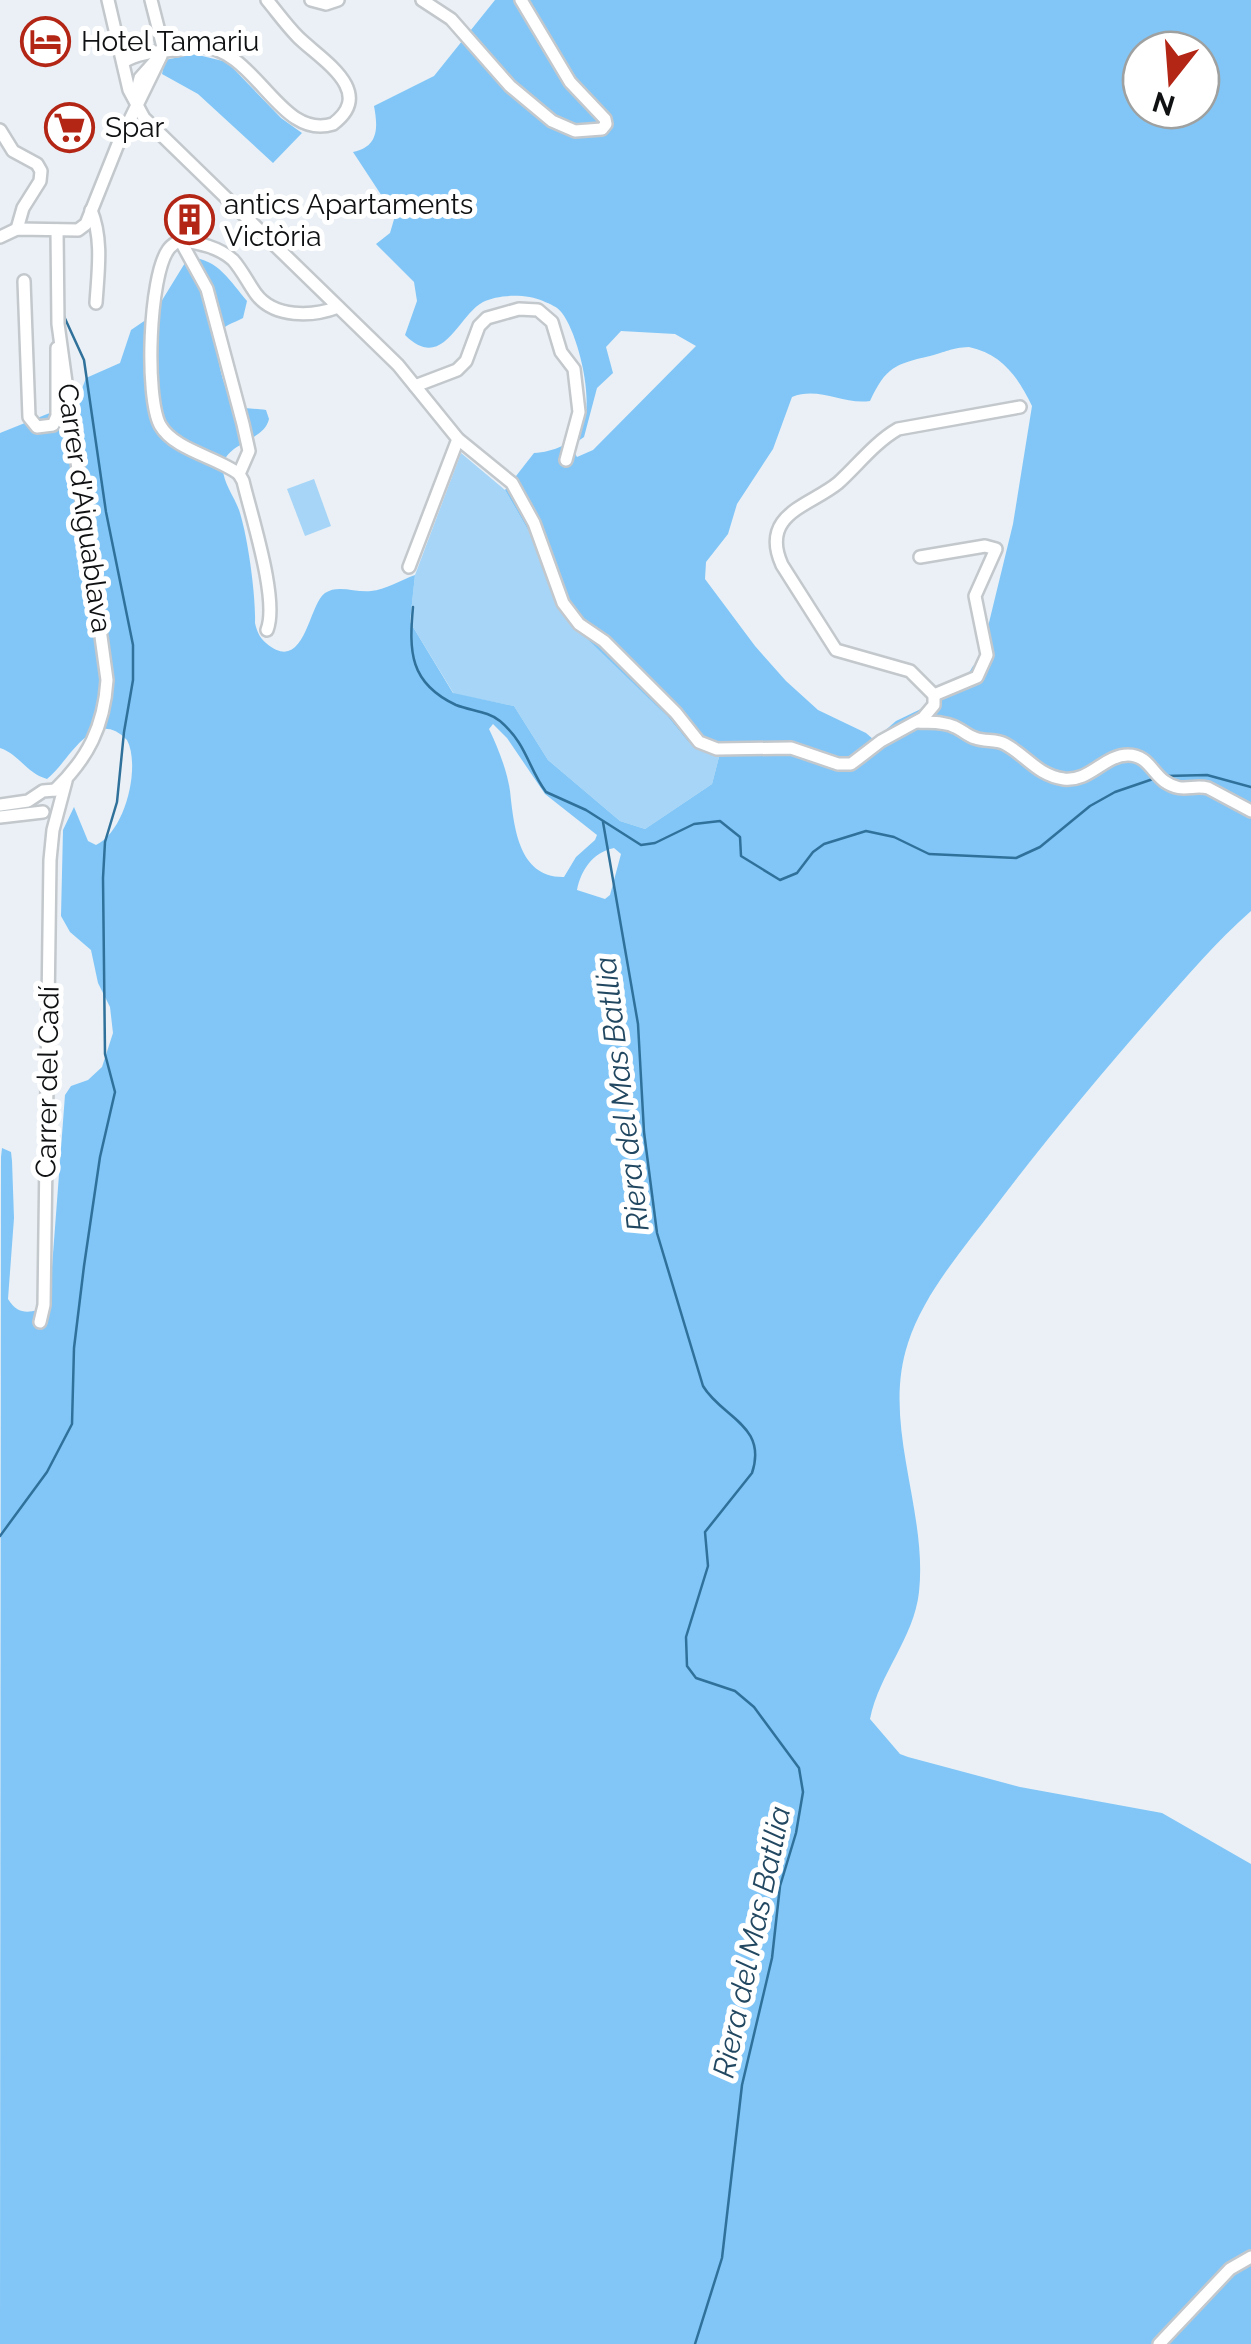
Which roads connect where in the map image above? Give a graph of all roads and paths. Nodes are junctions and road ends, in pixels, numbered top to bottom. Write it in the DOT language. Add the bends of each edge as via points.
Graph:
graph roads {
  1 [pos="108,0"];
  2 [pos="151,0"];
  3 [pos="267,0"];
  4 [pos="338,0"];
  5 [pos="422,0"];
  6 [pos="521,0"];
  7 [pos="318,1"];
  8 [pos="434,4"];
  9 [pos="166,52"];
  10 [pos="123,62"];
  11 [pos="136,107"];
  12 [pos="0,130"];
  13 [pos="92,210"];
  14 [pos="17,229"];
  15 [pos="57,230"];
  16 [pos="0,237"];
  17 [pos="180,240"];
  18 [pos="24,281"];
  19 [pos="96,303"];
  20 [pos="338,307"];
  21 [pos="58,324"];
  22 [pos="415,386"];
  23 [pos="1020,408"];
  24 [pos="458,439"];
  25 [pos="566,460"];
  26 [pos="239,474"];
  27 [pos="920,557"];
  28 [pos="410,567"];
  29 [pos="267,630"];
  30 [pos="934,695"];
  31 [pos="916,722"];
  32 [pos="55,798"];
  33 [pos="0,806"];
  34 [pos="1251,811"];
  35 [pos="44,812"];
  36 [pos="0,818"];
  37 [pos="51,842"];
  38 [pos="40,1322"];
  39 [pos="1251,2257"];
  40 [pos="1159,2344"];
  1 -- 10 [label="street"];
  2 -- 9 [label="street"];
  3 -- 9 [label="street" via="343,76 346,108 333,124 314,127 296,119 245,65 220,52 198,46"];
  4 -- 7 [label="street"];
  5 -- 8 [label="street"];
  6 -- 8 [label="street" via="570,82 605,119 602,129 575,131 552,121"];
  9 -- 10 [label="street"];
  9 -- 11 [label="street"];
  10 -- 11 [label="street"];
  11 -- 13 [label="street"];
  11 -- 20 [label="street"];
  12 -- 14 [label="street" via="40,171"];
  13 -- 15 [label="street" via="83,228"];
  13 -- 19 [label="street"];
  14 -- 15 [label="street"];
  14 -- 16 [label="street"];
  15 -- 21 [label="street, Carrer d'Aiguablava"];
  17 -- 20 [label="street" via="229,257 271,307 314,314"];
  17 -- 26 [label="street" via="207,288 243,424 249,451"];
  17 -- 26 [label="street" via="167,251 156,285 156,413 168,435"];
  18 -- 21 [label="street" via="29,417 37,427 52,425 58,416"];
  20 -- 22 [label="street"];
  21 -- 32 [label="street, Carrer d'Aiguablava" via="106,680 91,748"];
  22 -- 24 [label="street"];
  22 -- 25 [label="street" via="457,370 487,318 538,310 552,322 574,369 579,412"];
  23 -- 30 [label="street" via="898,429 837,484 791,510 778,534 776,554 836,650 910,670"];
  24 -- 28 [label="street"];
  24 -- 31 [label="street" via="518,492 563,602 579,624 624,660 699,742 728,749 791,748 851,764"];
  26 -- 29 [label="street" via="270,599"];
  27 -- 30 [label="street" via="996,549 976,596 987,656 976,676"];
  30 -- 31 [label="street" via="934,705"];
  31 -- 34 [label="street" via="942,722 972,738 1004,743 1044,774 1062,779 1079,779 1132,755 1169,784 1208,788"];
  32 -- 33 [label="street"];
  32 -- 35 [label="street" via="54,814"];
  32 -- 35 [label="street, Carrer del Cadí" via="38,802"];
  32 -- 37 [label="street, Carrer del Cadí"];
  35 -- 36 [label="street"];
  35 -- 37 [label="street, Carrer del Cadí"];
  37 -- 38 [label="street, Carrer del Cadí"];
  39 -- 40 [label="street" via="1230,2269"];
}
